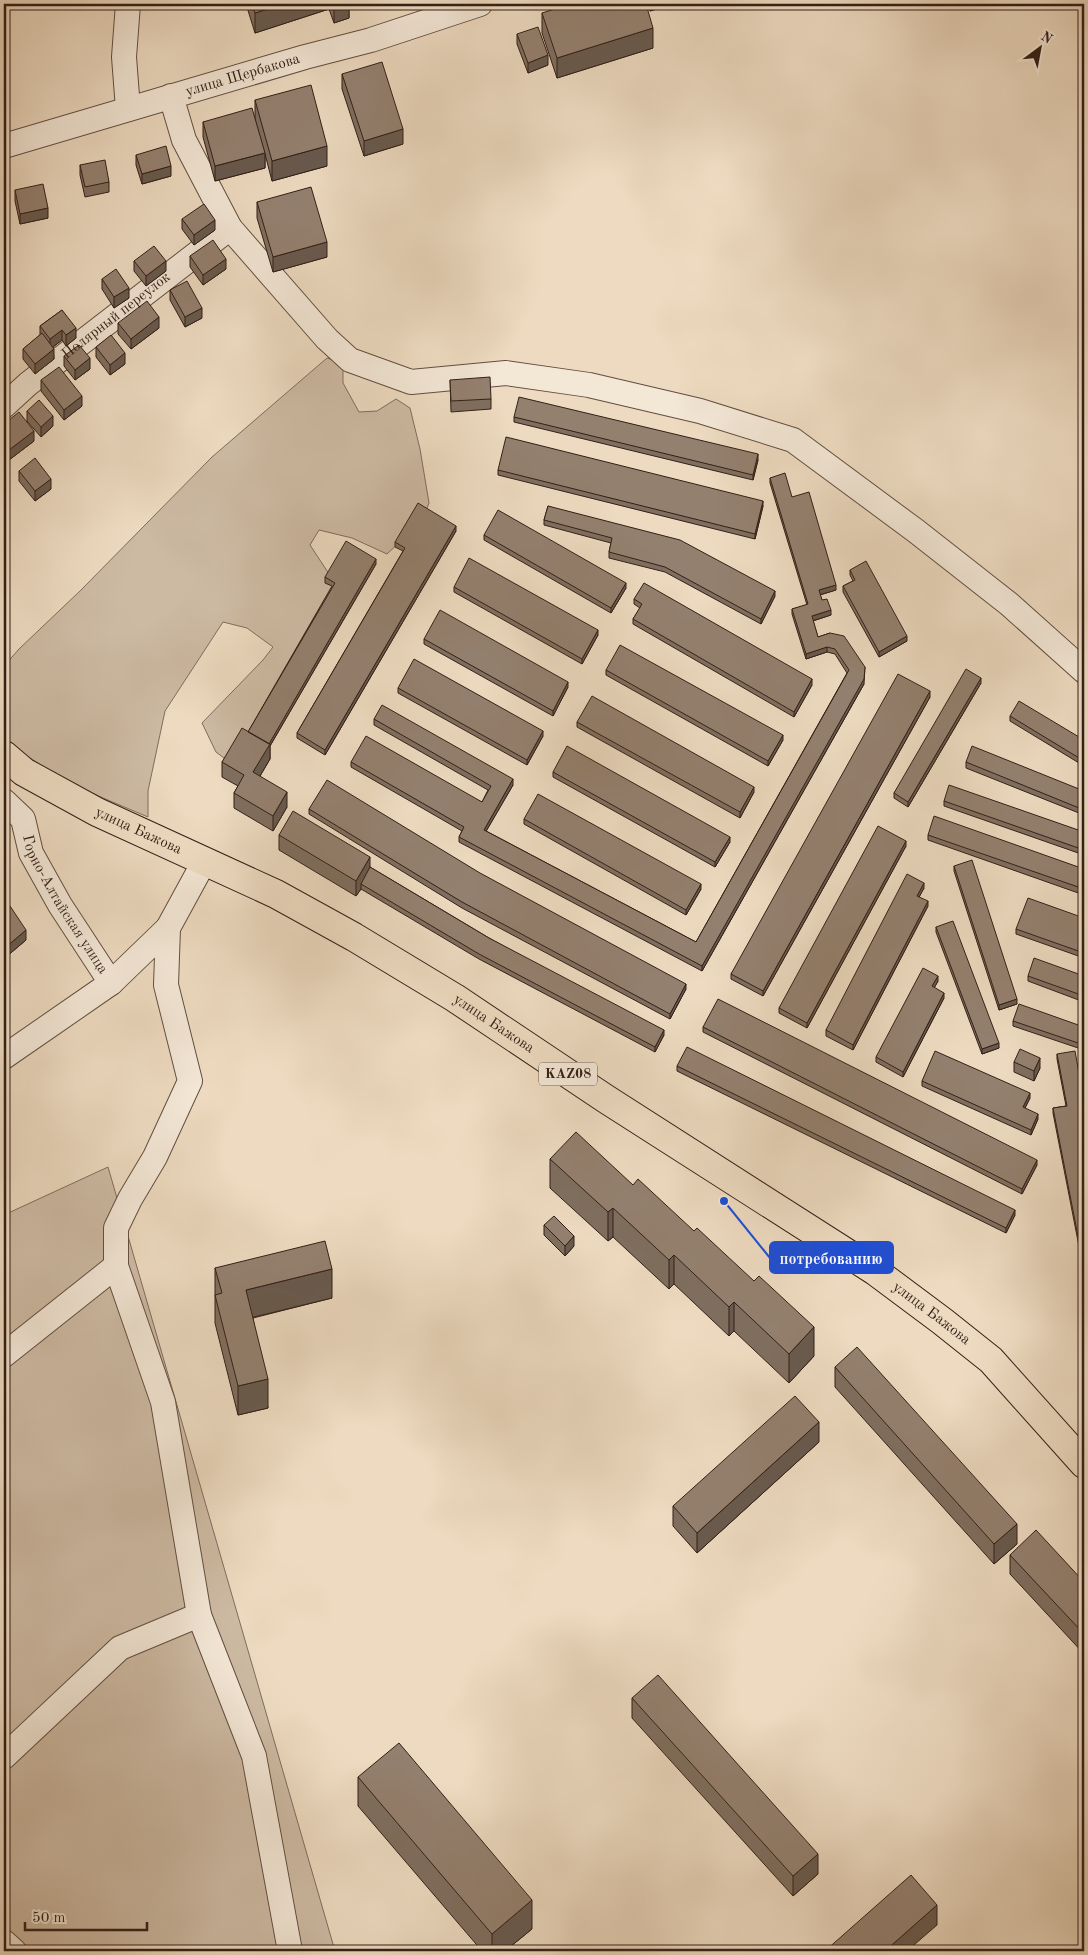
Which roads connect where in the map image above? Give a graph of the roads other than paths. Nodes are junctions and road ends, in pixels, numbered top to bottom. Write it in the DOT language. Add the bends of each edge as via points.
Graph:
graph roads {
  1 [pos="128,4"];
  2 [pos="480,4"];
  3 [pos="171,96"];
  4 [pos="128,109"];
  5 [pos="4,146"];
  6 [pos="230,228"];
  7 [pos="4,406"];
  8 [pos="1084,671"];
  9 [pos="4,755"];
  10 [pos="4,801"];
  11 [pos="204,862"];
  12 [pos="168,928"];
  13 [pos="111,983"];
  14 [pos="4,1057"];
  15 [pos="116,1266"];
  16 [pos="4,1355"];
  17 [pos="1084,1464"];
  18 [pos="199,1615"];
  19 [pos="4,1758"];
  20 [pos="4,1942"];
  21 [pos="14,1951"];
  22 [pos="290,1951"];
  1 -- 4 [label="street" via="124,57"];
  2 -- 3 [label="street, улица Щербакова" via="371,40"];
  3 -- 4 [label="street, улица Щербакова"];
  3 -- 6 [label="street" via="184,140"];
  4 -- 5 [label="street, улица Щербакова"];
  6 -- 7 [label="street, Полярный переулок"];
  6 -- 8 [label="street" via="327,339 350,360 411,382 506,373 589,385 700,411 793,440 1001,598"];
  9 -- 11 [label="highway, улица Бажова / KAZ08" via="24,772 97,812"];
  10 -- 13 [label="street, Горно-Алтайская улица" via="23,819 31,853"];
  11 -- 12 [label="street"];
  11 -- 17 [label="highway, улица Бажова / KAZ08" via="276,894 447,993 875,1271 991,1360"];
  12 -- 13 [label="street"];
  12 -- 15 [label="street" via="166,985 190,1081 155,1157 116,1228"];
  13 -- 14 [label="street"];
  15 -- 16 [label="street"];
  15 -- 18 [label="street" via="163,1402"];
  18 -- 19 [label="street" via="120,1648"];
  18 -- 22 [label="street" via="254,1756"];
  20 -- 21 [label="street"];
}
